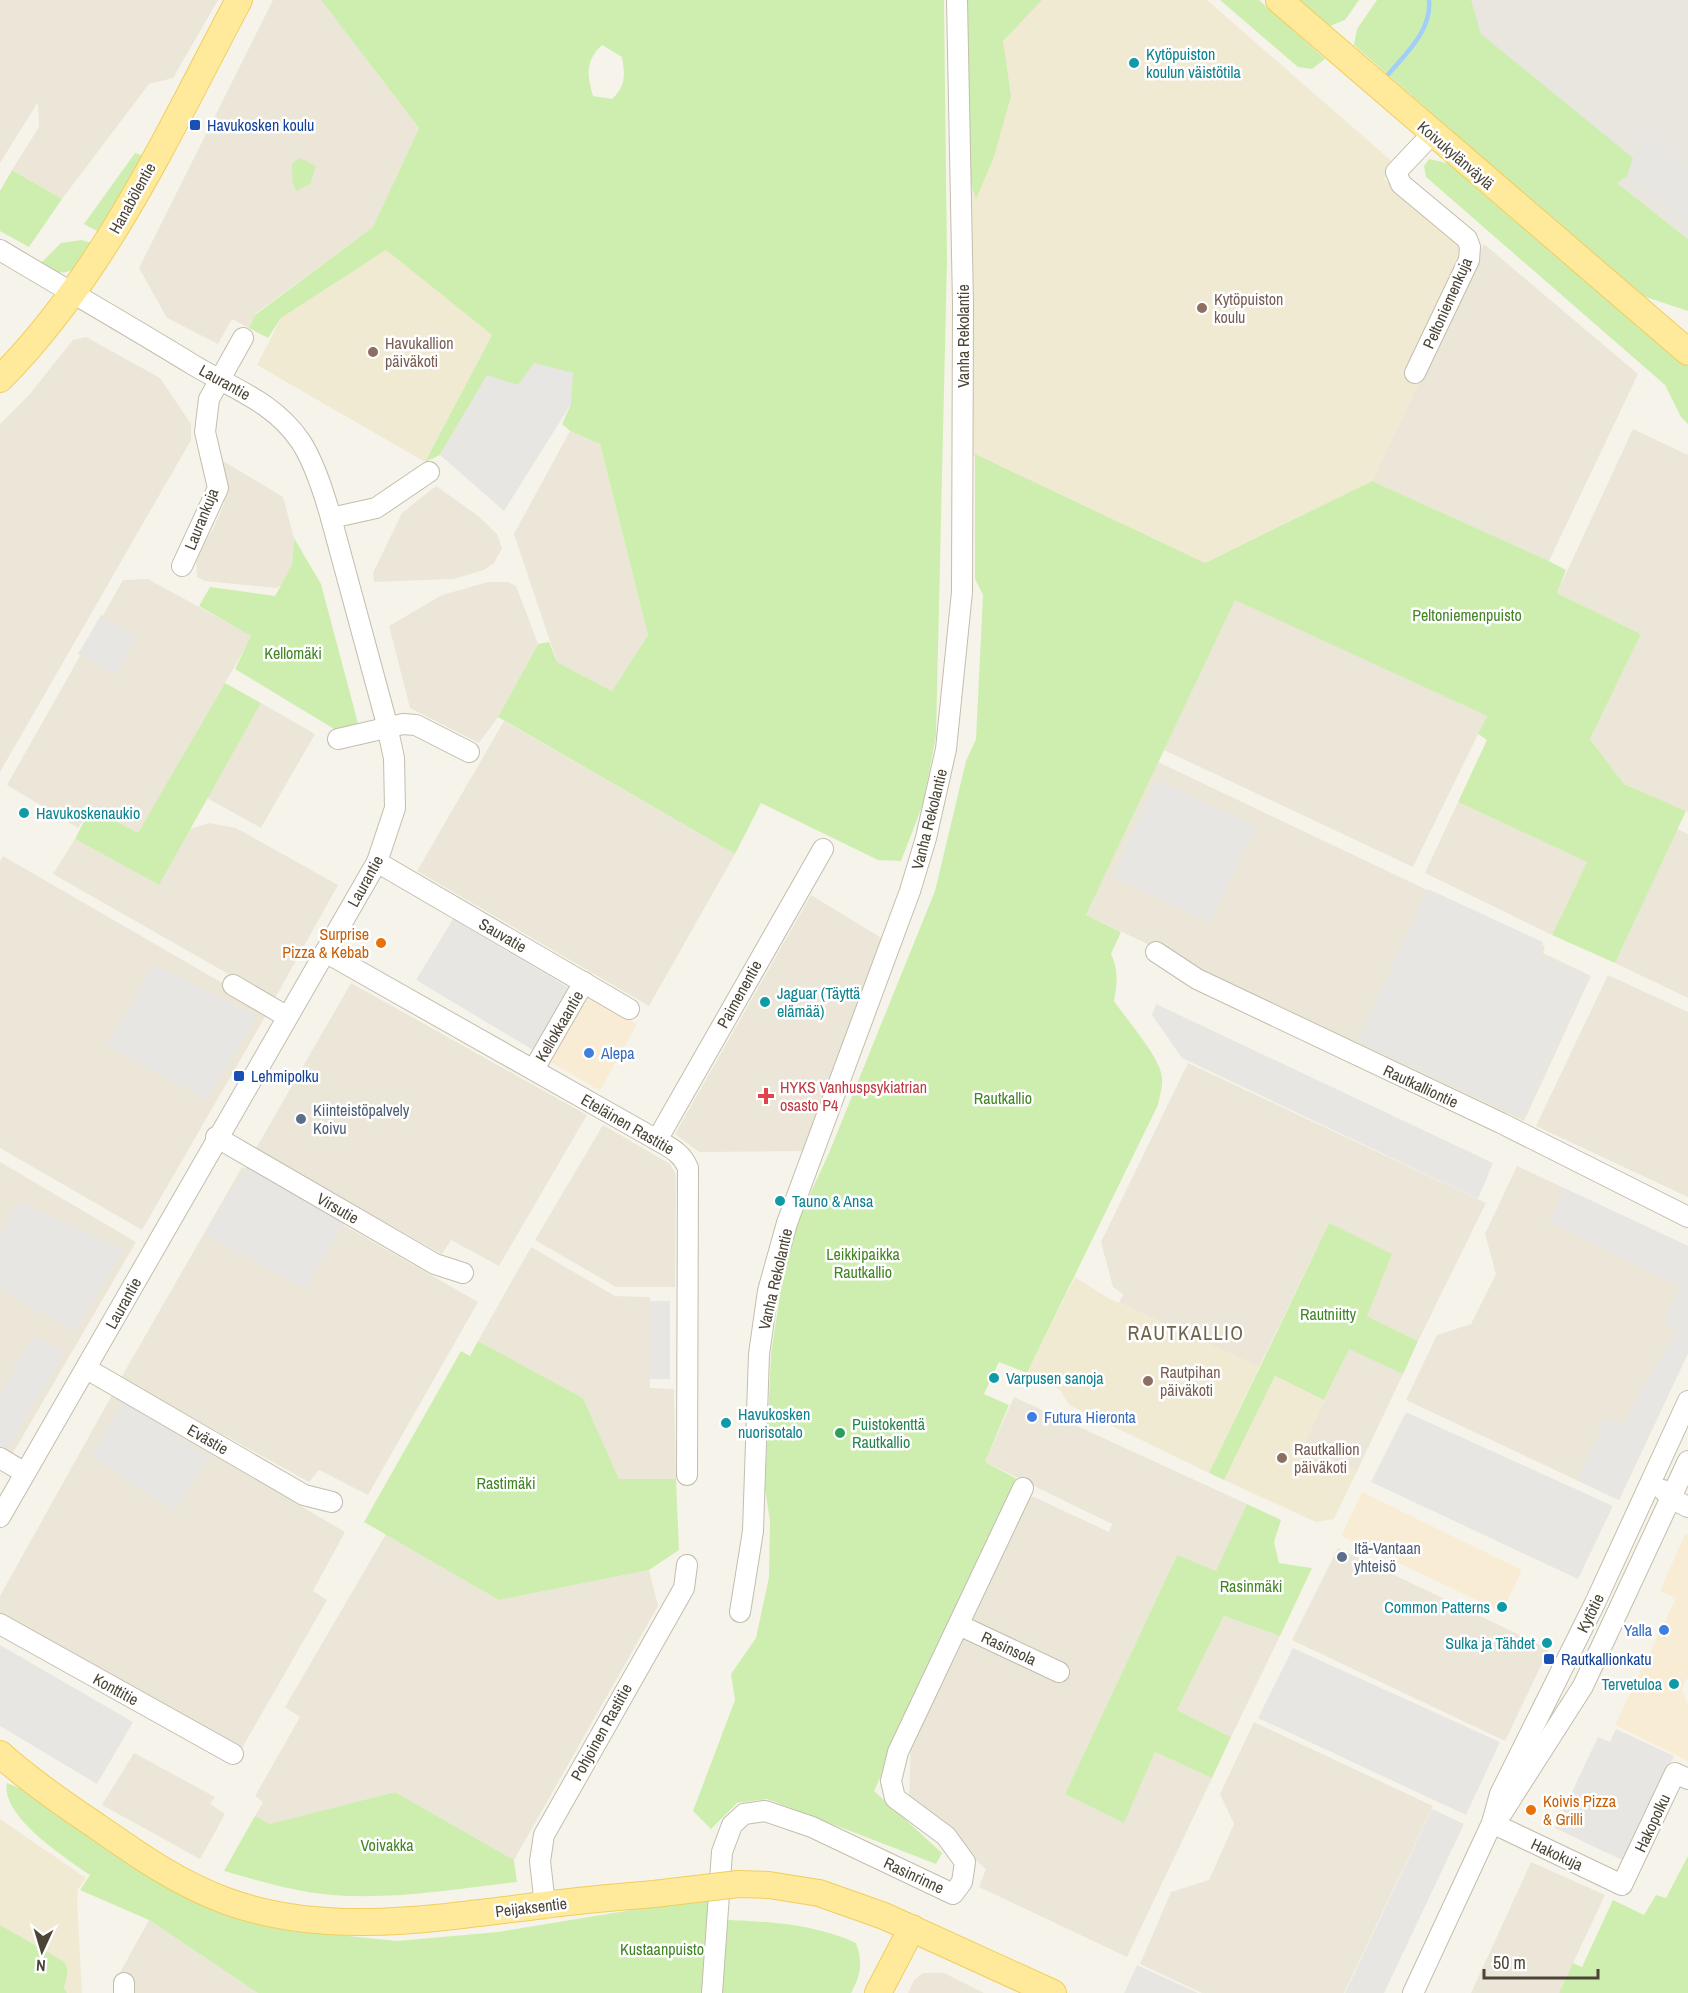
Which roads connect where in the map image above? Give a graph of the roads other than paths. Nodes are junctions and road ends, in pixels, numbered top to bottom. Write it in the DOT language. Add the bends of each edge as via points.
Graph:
graph roads {
  1 [pos="239,0"];
  2 [pos="957,0"];
  3 [pos="1279,0"];
  4 [pos="1432,134"];
  5 [pos="6,253"];
  6 [pos="74,292"];
  7 [pos="1636,307"];
  8 [pos="1688,336"];
  9 [pos="243,338"];
  10 [pos="1688,352"];
  11 [pos="1415,374"];
  12 [pos="0,379"];
  13 [pos="219,379"];
  14 [pos="429,472"];
  15 [pos="331,518"];
  16 [pos="182,566"];
  17 [pos="388,728"];
  18 [pos="338,739"];
  19 [pos="469,752"];
  20 [pos="823,849"];
  21 [pos="377,862"];
  22 [pos="325,952"];
  23 [pos="1156,952"];
  24 [pos="584,982"];
  25 [pos="233,985"];
  26 [pos="629,1009"];
  27 [pos="286,1016"];
  28 [pos="534,1069"];
  29 [pos="216,1137"];
  30 [pos="657,1140"];
  31 [pos="1688,1217"];
  32 [pos="463,1273"];
  33 [pos="87,1369"];
  34 [pos="1688,1401"];
  35 [pos="0,1458"];
  36 [pos="1688,1461"];
  37 [pos="25,1473"];
  38 [pos="687,1475"];
  39 [pos="1653,1479"];
  40 [pos="1023,1488"];
  41 [pos="1682,1493"];
  42 [pos="332,1502"];
  43 [pos="0,1517"];
  44 [pos="687,1565"];
  45 [pos="740,1612"];
  46 [pos="0,1624"];
  47 [pos="959,1625"];
  48 [pos="1059,1672"];
  49 [pos="0,1754"];
  50 [pos="232,1754"];
  51 [pos="0,1767"];
  52 [pos="26,1777"];
  53 [pos="1688,1779"];
  54 [pos="1492,1823"];
  55 [pos="1622,1885"];
  56 [pos="545,1905"];
  57 [pos="912,1928"];
  58 [pos="712,1993"];
  59 [pos="878,1993"];
  60 [pos="1053,1993"];
  61 [pos="1413,1993"];
  1 -- 6 [label="main road, Hanabölentie" via="139,186"];
  2 -- 45 [label="street, Vanha Rekolantie" via="964,521 957,650 946,749 910,891 787,1223 768,1291 759,1354 753,1531"];
  3 -- 4 [label="main road, Koivukylänväylä"];
  4 -- 7 [label="main road, Koivukylänväylä"];
  4 -- 11 [label="street, Peltoniemenkuja" via="1396,172 1401,184 1467,239 1470,247 1469,260"];
  5 -- 6 [label="street, Laurantie"];
  6 -- 12 [label="main road, Hanabölentie"];
  6 -- 13 [label="street, Laurantie"];
  7 -- 8 [label="main road, Koivukylänväylä"];
  7 -- 10 [label="main road, Koivukylänväylä"];
  9 -- 13 [label="street, Laurankuja"];
  13 -- 15 [label="street, Laurantie" via="248,392 301,442"];
  13 -- 16 [label="street, Laurankuja" via="205,419 218,488"];
  14 -- 15 [label="street" via="376,508"];
  15 -- 17 [label="street, Laurantie"];
  17 -- 18 [label="street"];
  17 -- 19 [label="street" via="417,725"];
  17 -- 21 [label="street, Laurantie" via="395,808"];
  20 -- 30 [label="street, Paimenentie"];
  21 -- 22 [label="street, Laurantie"];
  21 -- 24 [label="street, Sauvatie"];
  22 -- 27 [label="street, Laurantie"];
  22 -- 28 [label="street, Eteläinen Rastitie"];
  23 -- 31 [label="street, Rautkalliontie" via="1182,972 1501,1123"];
  24 -- 26 [label="street, Sauvatie"];
  24 -- 28 [label="street, Kellokkaantie"];
  25 -- 27 [label="street"];
  27 -- 29 [label="street, Laurantie"];
  28 -- 30 [label="street, Eteläinen Rastitie"];
  29 -- 32 [label="street, Virsutie" via="435,1264"];
  29 -- 33 [label="street, Laurantie"];
  30 -- 38 [label="street, Eteläinen Rastitie" via="679,1153 688,1168"];
  33 -- 37 [label="street, Laurantie"];
  33 -- 42 [label="street, Evästie" via="304,1495"];
  34 -- 39 [label="street, Kytötie"];
  35 -- 37 [label="street"];
  36 -- 41 [label="street, Kytötie"];
  37 -- 43 [label="street, Laurantie"];
  39 -- 41 [label="street"];
  39 -- 54 [label="street, Kytötie" via="1500,1794"];
  40 -- 47 [label="street, Rasinrinne"];
  41 -- 54 [label="street, Kytötie" via="1583,1686 1507,1807"];
  44 -- 56 [label="street, Pohjoinen Rastitie" via="684,1588 544,1835 540,1861"];
  46 -- 50 [label="street, Konttitie"];
  47 -- 48 [label="street, Rasinsola"];
  47 -- 58 [label="street, Rasinrinne" via="898,1752 891,1781 895,1798 946,1836 965,1862 962,1882 953,1894 812,1827 765,1810 744,1814 732,1825 722,1852"];
  49 -- 52 [label="main road, Peijaksentie"];
  51 -- 52 [label="main road, Peijaksentie"];
  52 -- 56 [label="main road, Peijaksentie" via="153,1865 231,1903 284,1916 335,1921 447,1917"];
  53 -- 55 [label="street, Hakopolku" via="1675,1773"];
  54 -- 55 [label="street, Hakokuja"];
  54 -- 61 [label="street, Kytötie"];
  56 -- 57 [label="main road, Peijaksentie, bridge" via="738,1884 769,1885 819,1893"];
  57 -- 59 [label="main road"];
  57 -- 60 [label="main road, Peijaksentie"];
}
